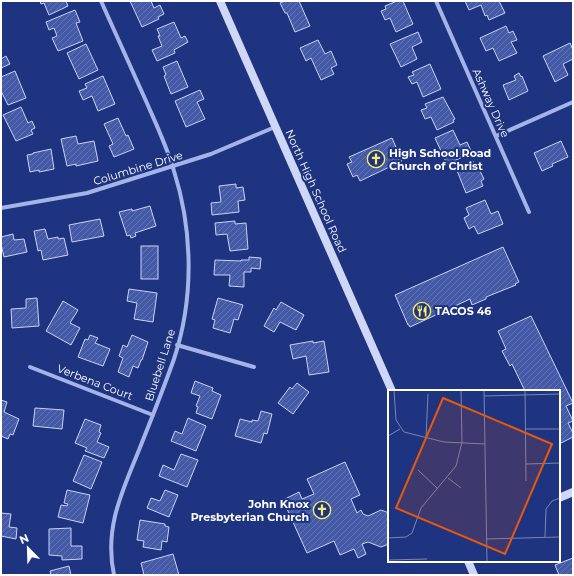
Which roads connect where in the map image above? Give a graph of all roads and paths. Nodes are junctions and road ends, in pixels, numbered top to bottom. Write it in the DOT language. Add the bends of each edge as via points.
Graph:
graph roads {
  1 [pos="101,1"];
  2 [pos="220,1"];
  3 [pos="436,1"];
  4 [pos="573,102"];
  5 [pos="276,127"];
  6 [pos="496,136"];
  7 [pos="173,166"];
  8 [pos="1,206"];
  9 [pos="529,212"];
  10 [pos="177,345"];
  11 [pos="30,367"];
  12 [pos="254,367"];
  13 [pos="392,390"];
  14 [pos="153,415"];
  15 [pos="573,492"];
  16 [pos="560,498"];
  17 [pos="468,562"];
  18 [pos="114,575"];
  19 [pos="474,575"];
  1 -- 7 [label="street, Bluebell Lane"];
  2 -- 5 [label="street, North High School Road"];
  3 -- 6 [label="street, Ashway Drive"];
  4 -- 6 [label="street"];
  5 -- 7 [label="street, Columbine Drive" via="211,154"];
  5 -- 13 [label="street, North High School Road"];
  6 -- 9 [label="street, Ashway Drive"];
  7 -- 8 [label="street, Columbine Drive" via="87,193"];
  7 -- 10 [label="street, Bluebell Lane" via="183,204 188,249 187,294"];
  10 -- 12 [label="street"];
  10 -- 14 [label="street, Bluebell Lane"];
  11 -- 14 [label="street, Verbena Court"];
  14 -- 18 [label="street, Bluebell Lane" via="116,511 111,541"];
  15 -- 16 [label="street"];
  17 -- 19 [label="street"];
}
